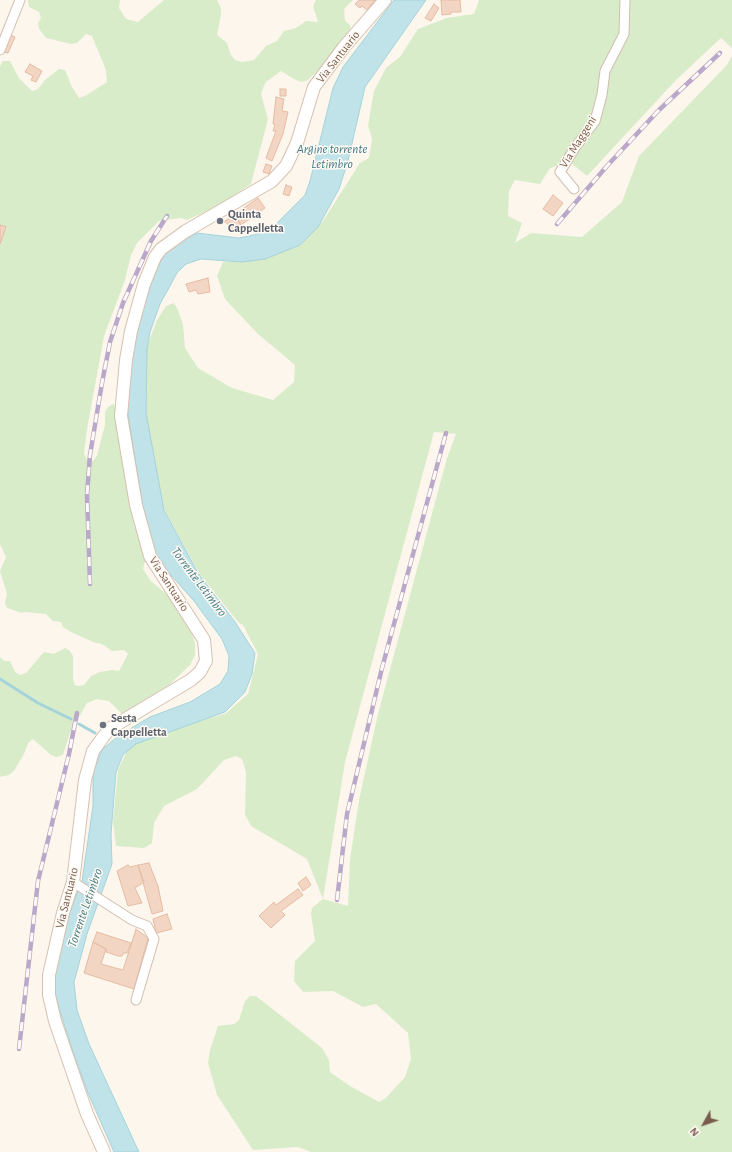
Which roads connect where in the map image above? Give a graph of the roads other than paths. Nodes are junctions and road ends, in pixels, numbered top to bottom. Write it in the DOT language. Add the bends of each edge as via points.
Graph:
graph roads {
  1 [pos="20,0"];
  2 [pos="385,0"];
  3 [pos="625,0"];
  4 [pos="0,50"];
  5 [pos="574,189"];
  6 [pos="73,882"];
  7 [pos="136,1000"];
  8 [pos="104,1152"];
  1 -- 4 [label="street"];
  2 -- 6 [label="main road, Via Santuario" via="344,47 314,88 297,143 286,166 272,181 186,231 161,249 144,284 131,331 121,416 136,506 150,556 201,635 206,660 200,672 191,680 109,729 93,750 85,780"];
  3 -- 5 [label="street, Via Maggeni" via="624,34 605,71 595,121 560,172"];
  6 -- 7 [label="street" via="132,920 147,926 154,939"];
  6 -- 8 [label="main road, Via Santuario" via="49,975 48,995 87,1114"];
}
